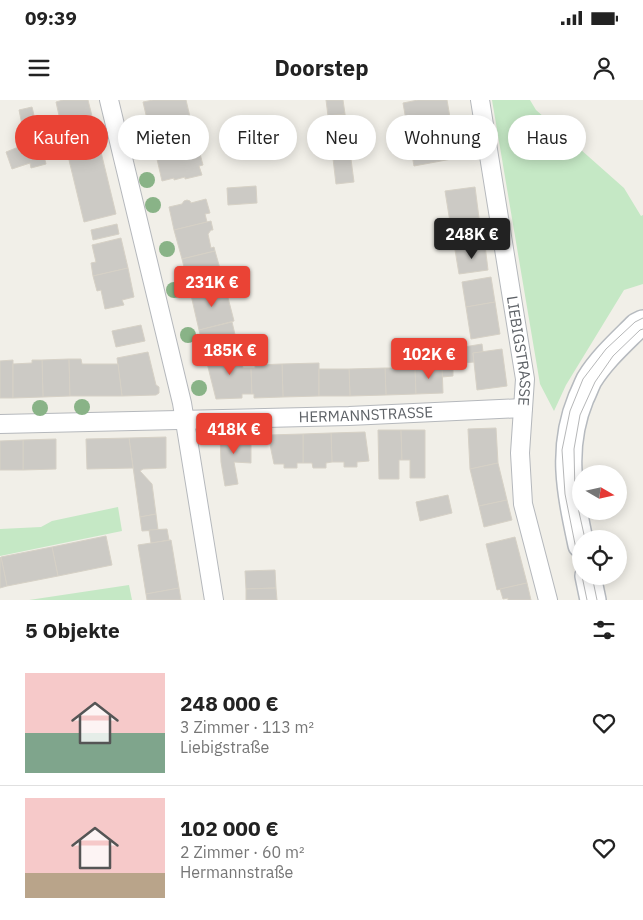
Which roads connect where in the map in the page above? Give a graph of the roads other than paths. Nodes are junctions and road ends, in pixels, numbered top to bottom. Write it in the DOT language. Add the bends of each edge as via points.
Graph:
graph roads {
  1 [pos="109,100"];
  2 [pos="480,100"];
  3 [pos="643,324"];
  4 [pos="523,408"];
  5 [pos="186,421"];
  6 [pos="0,424"];
  7 [pos="578,530"];
  8 [pos="590,585"];
  9 [pos="214,600"];
  10 [pos="548,600"];
  11 [pos="593,600"];
  1 -- 5 [label="street"];
  2 -- 4 [label="street, LIEBIGSTRASSE" via="526,379"];
  3 -- 7 [label="main road" via="610,352 599,366 588,381 574,414 568,450 571,494"];
  4 -- 5 [label="street, HERMANNSTRASSE"];
  4 -- 10 [label="street, LIEBIGSTRASSE" via="520,453 523,504"];
  5 -- 6 [label="street, HERMANNSTRASSE"];
  5 -- 9 [label="street"];
  8 -- 11 [label="main road"];
}
